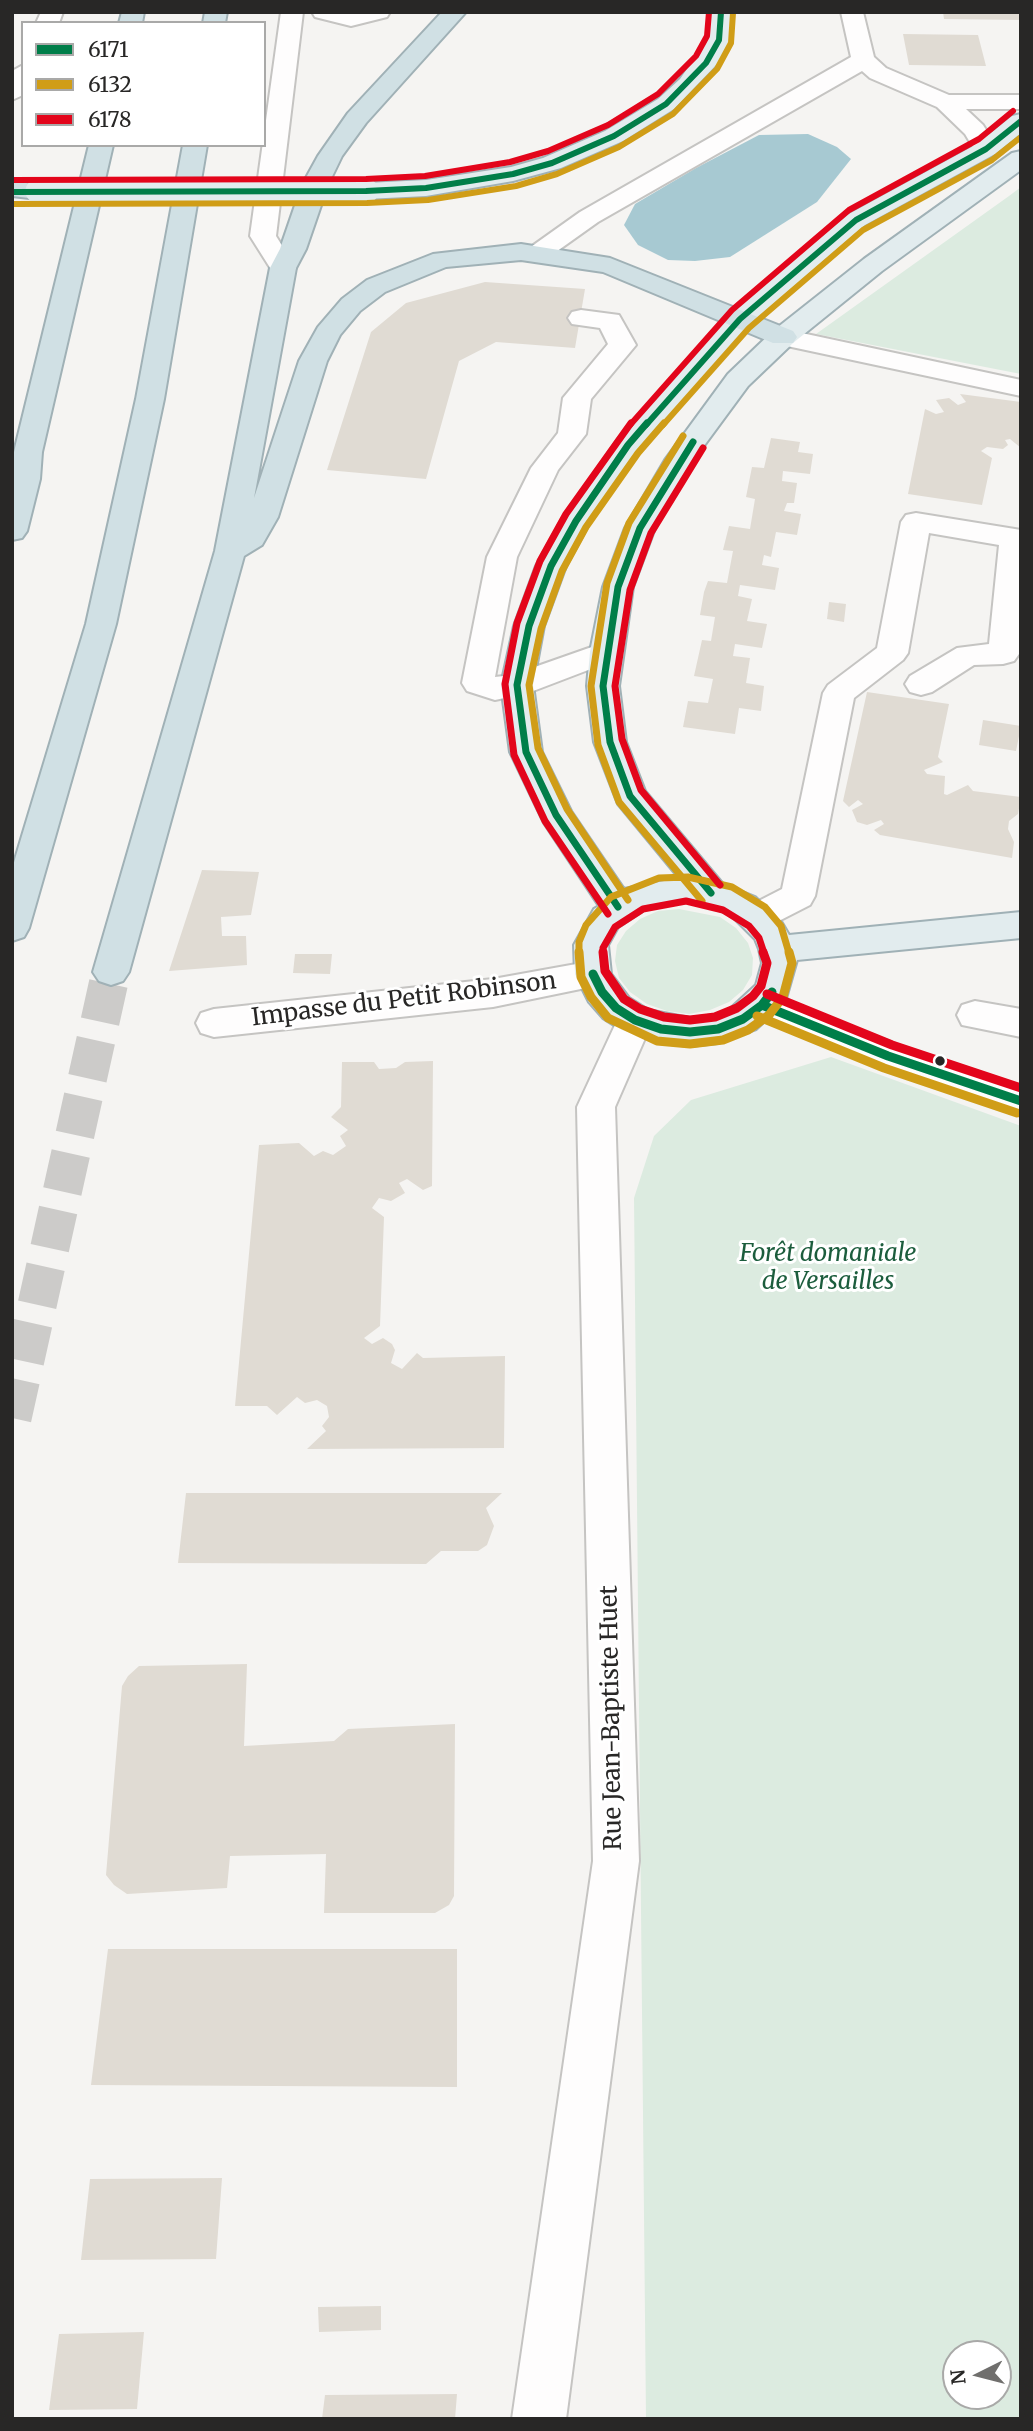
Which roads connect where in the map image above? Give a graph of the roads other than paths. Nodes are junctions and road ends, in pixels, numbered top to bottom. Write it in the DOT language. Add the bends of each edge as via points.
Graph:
graph roads {
  1 [pos="292,12"];
  2 [pos="323,12"];
  3 [pos="379,12"];
  4 [pos="395,12"];
  5 [pos="455,12"];
  6 [pos="721,12"];
  7 [pos="852,12"];
  8 [pos="351,19"];
  9 [pos="863,60"];
  10 [pos="21,76"];
  11 [pos="12,93"];
  12 [pos="945,102"];
  13 [pos="1021,102"];
  14 [pos="1021,121"];
  15 [pos="100,147"];
  16 [pos="195,147"];
  17 [pos="986,149"];
  18 [pos="1021,158"];
  19 [pos="12,190"];
  20 [pos="537,254"];
  21 [pos="283,268"];
  22 [pos="580,318"];
  23 [pos="740,319"];
  24 [pos="783,337"];
  25 [pos="1021,388"];
  26 [pos="20,458"];
  27 [pos="12,531"];
  28 [pos="230,551"];
  29 [pos="606,652"];
  30 [pos="921,684"];
  31 [pos="517,685"];
  32 [pos="711,893"];
  33 [pos="618,907"];
  34 [pos="757,917"];
  35 [pos="1021,925"];
  36 [pos="12,928"];
  37 [pos="777,949"];
  38 [pos="111,972"];
  39 [pos="593,974"];
  40 [pos="762,1004"];
  41 [pos="975,1015"];
  42 [pos="635,1020"];
  43 [pos="214,1023"];
  44 [pos="1021,1023"];
  45 [pos="1021,1101"];
  46 [pos="539,2419"];
  1 -- 21 [label="street" via="263,236"];
  2 -- 8 [label="street"];
  3 -- 8 [label="street"];
  4 -- 8 [label="street"];
  5 -- 21 [label="highway" via="357,118 330,156 314,185"];
  6 -- 19 [label="main road, bridge" via="719,40 697,74 666,104 614,136 513,174 426,188 366,191"];
  7 -- 9 [label="street"];
  9 -- 12 [label="street" via="890,79"];
  9 -- 20 [label="street" via="589,217"];
  10 -- 11 [label="street"];
  12 -- 13 [label="street"];
  12 -- 17 [label="street" via="968,123"];
  14 -- 17 [label="main road"];
  15 -- 26 [label="highway"];
  16 -- 36 [label="highway" via="150,399 101,624"];
  17 -- 23 [label="main road" via="856,220"];
  18 -- 24 [label="main road"];
  20 -- 23 [label="highway" via="610,266"];
  20 -- 28 [label="highway" via="442,260 376,286 351,305 328,332 313,361 263,517 252,538"];
  21 -- 28 [label="highway"];
  22 -- 31 [label="street" via="610,321 622,345 578,398 572,434 545,468 502,557 478,683 495,689"];
  23 -- 24 [label="highway"];
  23 -- 31 [label="main road" via="628,445 576,520 551,566 529,626"];
  24 -- 25 [label="street"];
  24 -- 29 [label="main road" via="737,380 679,460 640,528 618,587"];
  26 -- 27 [label="highway" via="26,479"];
  28 -- 38 [label="highway"];
  29 -- 31 [label="street"];
  29 -- 32 [label="main road" via="603,686 610,741 630,796"];
  30 -- 34 [label="street" via="968,655 1003,654 1015,538 916,522 892,653 839,693 799,896"];
  31 -- 33 [label="main road" via="526,752 556,815"];
  32 -- 33 [label="main road" via="662,890"];
  32 -- 34 [label="main road"];
  33 -- 39 [label="main road" via="592,944"];
  34 -- 37 [label="main road"];
  35 -- 37 [label="main road"];
  37 -- 40 [label="main road" via="777,978"];
  39 -- 42 [label="main road" via="616,1008"];
  39 -- 43 [label="street, Impasse du Petit Robinson" via="493,993"];
  40 -- 42 [label="main road" via="743,1019 718,1029 661,1029"];
  40 -- 45 [label="street" via="888,1056"];
  41 -- 44 [label="street"];
  42 -- 46 [label="street, Rue Jean-Baptiste Huet" via="596,1107 616,1861"];
}
